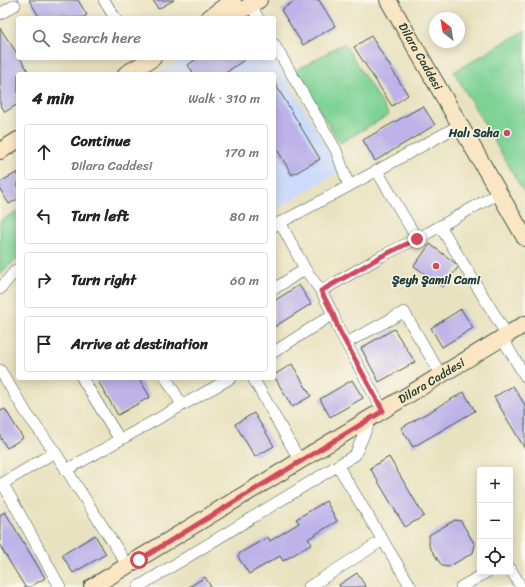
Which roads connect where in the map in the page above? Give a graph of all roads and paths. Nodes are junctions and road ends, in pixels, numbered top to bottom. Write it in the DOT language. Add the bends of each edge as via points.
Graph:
graph roads {
  1 [pos="104,0"];
  2 [pos="233,0"];
  3 [pos="388,0"];
  4 [pos="15,5"];
  5 [pos="256,8"];
  6 [pos="0,14"];
  7 [pos="114,16"];
  8 [pos="213,16"];
  9 [pos="234,16"];
  10 [pos="276,47"];
  11 [pos="146,60"];
  12 [pos="129,72"];
  13 [pos="460,125"];
  14 [pos="16,141"];
  15 [pos="0,151"];
  16 [pos="377,171"];
  17 [pos="349,186"];
  18 [pos="499,193"];
  19 [pos="277,224"];
  20 [pos="440,226"];
  21 [pos="525,238"];
  22 [pos="417,239"];
  23 [pos="305,269"];
  24 [pos="16,272"];
  25 [pos="276,288"];
  26 [pos="0,289"];
  27 [pos="321,291"];
  28 [pos="333,314"];
  29 [pos="525,324"];
  30 [pos="504,337"];
  31 [pos="346,343"];
  32 [pos="276,351"];
  33 [pos="0,370"];
  34 [pos="441,375"];
  35 [pos="525,376"];
  36 [pos="83,380"];
  37 [pos="167,380"];
  38 [pos="227,380"];
  39 [pos="254,380"];
  40 [pos="182,405"];
  41 [pos="377,414"];
  42 [pos="120,440"];
  43 [pos="55,452"];
  44 [pos="300,461"];
  45 [pos="338,466"];
  46 [pos="66,470"];
  47 [pos="1,484"];
  48 [pos="383,540"];
  49 [pos="128,566"];
  50 [pos="513,573"];
  51 [pos="482,575"];
  52 [pos="98,586"];
  53 [pos="144,586"];
  54 [pos="60,587"];
  55 [pos="309,587"];
  56 [pos="411,587"];
  57 [pos="461,587"];
  58 [pos="521,587"];
  1 -- 7 [label="street"];
  2 -- 8 [label="street"];
  3 -- 13 [label="street, Dilara Caddesi"];
  4 -- 6 [label="street"];
  5 -- 9 [label="street"];
  10 -- 17 [label="street" via="336,150"];
  11 -- 12 [label="street"];
  13 -- 16 [label="street"];
  13 -- 18 [label="street, Dilara Caddesi"];
  14 -- 15 [label="street"];
  16 -- 17 [label="street"];
  16 -- 22 [label="street"];
  17 -- 19 [label="street"];
  18 -- 20 [label="street"];
  18 -- 21 [label="street, Dilara Caddesi"];
  19 -- 23 [label="street"];
  20 -- 22 [label="street"];
  20 -- 30 [label="street"];
  22 -- 27 [label="street"];
  23 -- 25 [label="street"];
  23 -- 27 [label="street"];
  24 -- 26 [label="street"];
  27 -- 28 [label="street"];
  28 -- 31 [label="street"];
  28 -- 32 [label="street"];
  29 -- 30 [label="street, Dilara Caddesi"];
  30 -- 34 [label="street, Dilara Caddesi"];
  30 -- 35 [label="street"];
  31 -- 34 [label="street" via="404,312"];
  31 -- 41 [label="street"];
  33 -- 43 [label="street" via="27,414"];
  34 -- 41 [label="street, Dilara Caddesi"];
  36 -- 42 [label="street"];
  37 -- 40 [label="street"];
  38 -- 40 [label="street"];
  39 -- 44 [label="street"];
  40 -- 42 [label="street"];
  41 -- 44 [label="street, Dilara Caddesi"];
  41 -- 45 [label="street" via="355,455"];
  42 -- 46 [label="street"];
  43 -- 46 [label="street"];
  43 -- 47 [label="street"];
  44 -- 49 [label="street, Dilara Caddesi"];
  45 -- 48 [label="street"];
  45 -- 53 [label="street"];
  46 -- 49 [label="street"];
  47 -- 54 [label="street"];
  48 -- 55 [label="street"];
  48 -- 56 [label="street"];
  49 -- 52 [label="street, Dilara Caddesi"];
  50 -- 58 [label="street"];
  51 -- 57 [label="street"];
}
